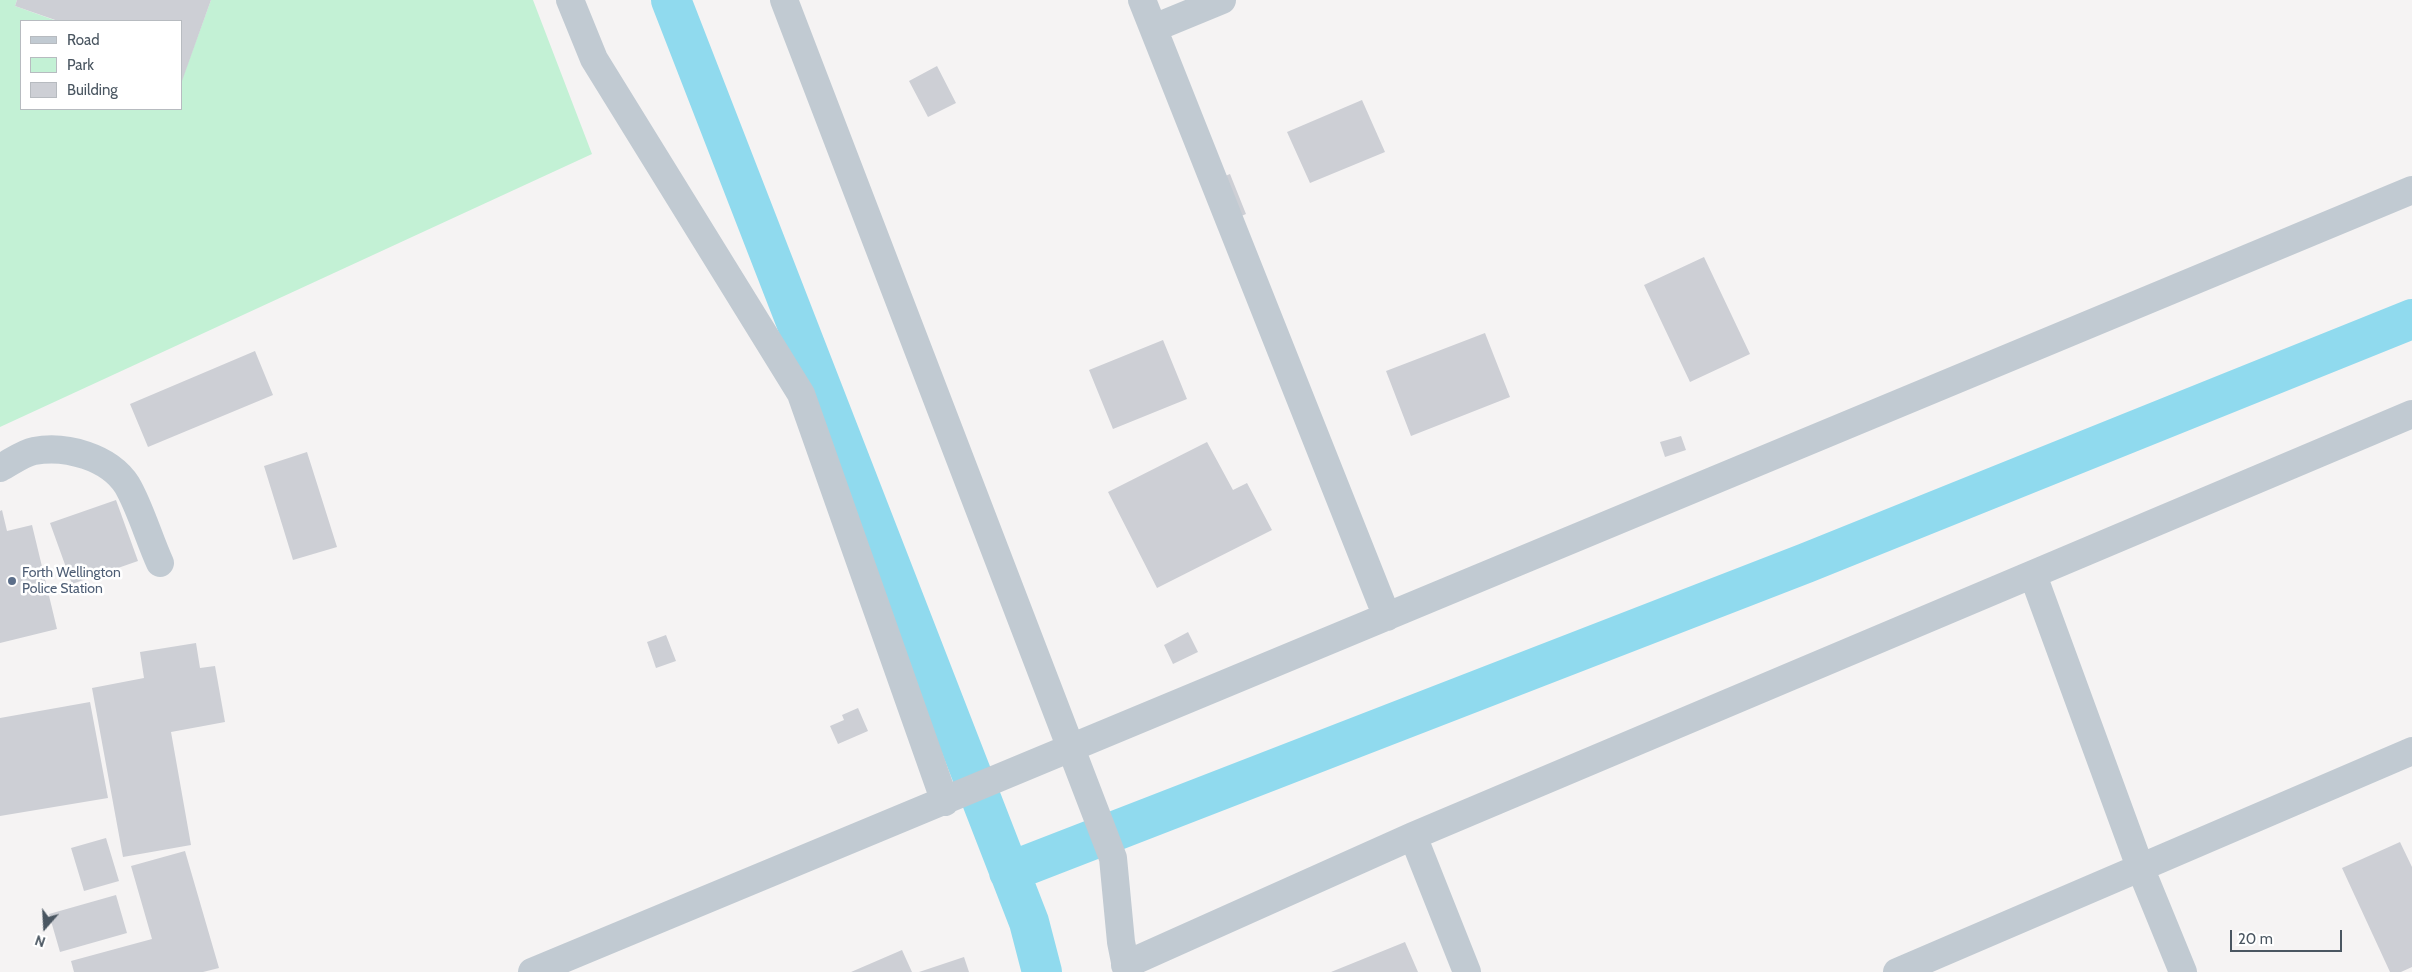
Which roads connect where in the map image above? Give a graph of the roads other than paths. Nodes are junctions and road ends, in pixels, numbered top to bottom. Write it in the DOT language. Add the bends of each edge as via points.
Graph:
graph roads {
  1 [pos="570,0"];
  2 [pos="784,0"];
  3 [pos="1142,0"];
  4 [pos="1222,0"];
  5 [pos="1154,28"];
  6 [pos="2412,190"];
  7 [pos="2412,414"];
  8 [pos="0,468"];
  9 [pos="160,563"];
  10 [pos="2033,575"];
  11 [pos="1387,617"];
  12 [pos="1070,750"];
  13 [pos="2412,751"];
  14 [pos="945,802"];
  15 [pos="1412,836"];
  16 [pos="2140,867"];
  17 [pos="1126,969"];
  18 [pos="532,972"];
  19 [pos="1467,972"];
  20 [pos="1897,972"];
  21 [pos="2184,972"];
  1 -- 14 [label="street" via="594,59 801,394"];
  2 -- 12 [label="street"];
  3 -- 5 [label="street"];
  4 -- 5 [label="street"];
  5 -- 11 [label="street"];
  6 -- 11 [label="street"];
  7 -- 10 [label="street"];
  8 -- 9 [label="street" via="33,451 66,450 106,465 126,484"];
  10 -- 15 [label="street"];
  10 -- 16 [label="street"];
  11 -- 12 [label="street"];
  12 -- 14 [label="street"];
  12 -- 17 [label="street" via="1113,858"];
  13 -- 16 [label="street"];
  14 -- 18 [label="street"];
  15 -- 17 [label="street"];
  15 -- 19 [label="street"];
  16 -- 20 [label="street"];
  16 -- 21 [label="street"];
}
